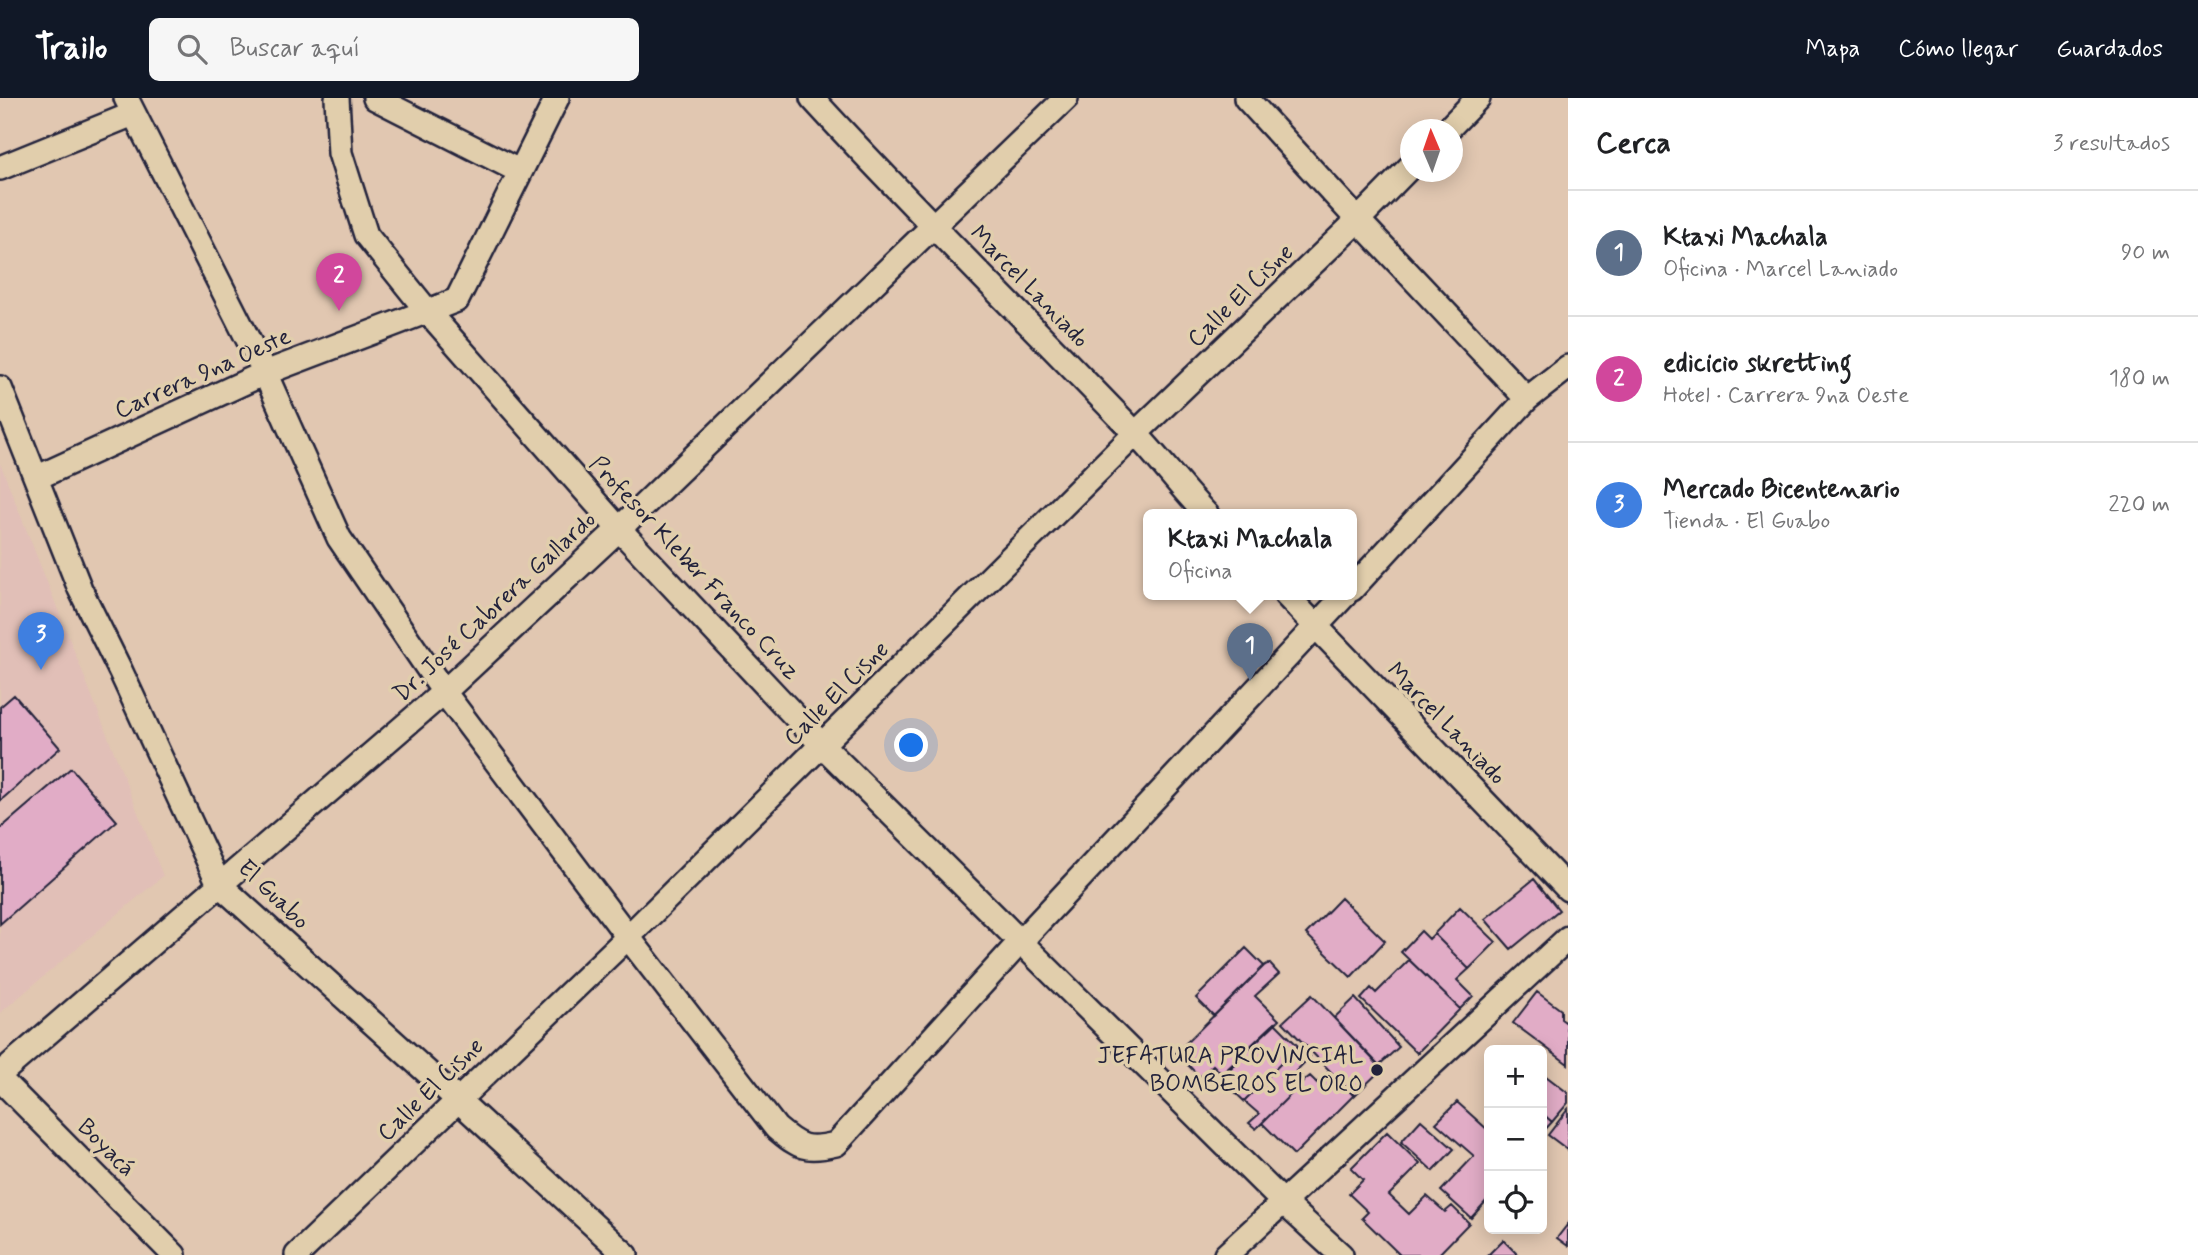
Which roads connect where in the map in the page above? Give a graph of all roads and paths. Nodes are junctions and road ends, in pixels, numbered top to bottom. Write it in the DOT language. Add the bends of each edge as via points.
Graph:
graph roads {
  1 [pos="337,98"];
  2 [pos="375,98"];
  3 [pos="557,98"];
  4 [pos="812,98"];
  5 [pos="1066,98"];
  6 [pos="1246,98"];
  7 [pos="1478,98"];
  8 [pos="130,106"];
  9 [pos="1458,119"];
  10 [pos="0,168"];
  11 [pos="519,171"];
  12 [pos="1400,177"];
  13 [pos="1358,220"];
  14 [pos="934,227"];
  15 [pos="428,312"];
  16 [pos="1568,367"];
  17 [pos="265,373"];
  18 [pos="1,394"];
  19 [pos="1527,399"];
  20 [pos="1135,434"];
  21 [pos="36,478"];
  22 [pos="1201,509"];
  23 [pos="619,528"];
  24 [pos="1357,584"];
  25 [pos="1291,600"];
  26 [pos="1340,600"];
  27 [pos="1316,627"];
  28 [pos="444,692"];
  29 [pos="823,746"];
  30 [pos="219,884"];
  31 [pos="1568,889"];
  32 [pos="628,937"];
  33 [pos="1568,938"];
  34 [pos="1020,942"];
  35 [pos="0,1076"];
  36 [pos="458,1100"];
  37 [pos="1283,1202"];
  38 [pos="174,1255"];
  39 [pos="297,1255"];
  40 [pos="626,1255"];
  41 [pos="1226,1255"];
  42 [pos="1341,1255"];
  1 -- 15 [label="street, Profesor Kleber Franco Cruz" via="340,153 366,235"];
  2 -- 11 [label="street"];
  3 -- 11 [label="street, Carrera 9na Oeste"];
  4 -- 14 [label="street, Marcel Laniado"];
  5 -- 14 [label="street, Dr. José Cabrera Gallardo"];
  6 -- 13 [label="street"];
  7 -- 9 [label="street"];
  8 -- 10 [label="street"];
  8 -- 17 [label="street"];
  11 -- 15 [label="street, Carrera 9na Oeste" via="457,300"];
  12 -- 13 [label="street, Calle El Cisne"];
  13 -- 19 [label="street"];
  13 -- 20 [label="street, Calle El Cisne"];
  14 -- 20 [label="street, Marcel Laniado"];
  14 -- 23 [label="street, Dr. José Cabrera Gallardo"];
  15 -- 17 [label="street, Carrera 9na Oeste"];
  15 -- 23 [label="street, Profesor Kleber Franco Cruz"];
  16 -- 19 [label="street"];
  17 -- 21 [label="street, Carrera 9na Oeste"];
  17 -- 28 [label="street" via="339,538"];
  18 -- 21 [label="street, El Guabo"];
  19 -- 24 [label="street"];
  20 -- 22 [label="street, Marcel Laniado"];
  20 -- 29 [label="street, Calle El Cisne"];
  21 -- 30 [label="street, El Guabo" via="80,589"];
  23 -- 28 [label="street, Dr. José Cabrera Gallardo"];
  23 -- 29 [label="street, Profesor Kleber Franco Cruz"];
  25 -- 27 [label="street, Marcel Laniado"];
  26 -- 27 [label="street"];
  27 -- 31 [label="street, Marcel Laniado"];
  27 -- 34 [label="street"];
  28 -- 30 [label="street, Dr. José Cabrera Gallardo"];
  28 -- 32 [label="street"];
  29 -- 32 [label="street, Calle El Cisne"];
  29 -- 34 [label="street, Profesor Kleber Franco Cruz"];
  30 -- 35 [label="street, Dr. José Cabrera Gallardo"];
  30 -- 36 [label="street, El Guabo"];
  32 -- 34 [label="street" via="776,1128 792,1142 814,1150 836,1144"];
  32 -- 36 [label="street, Calle El Cisne"];
  33 -- 37 [label="street"];
  34 -- 37 [label="street, Profesor Kleber Franco Cruz"];
  35 -- 38 [label="street, Boyacá"];
  36 -- 39 [label="street, Calle El Cisne"];
  36 -- 40 [label="street, El Guabo"];
  37 -- 41 [label="street"];
  37 -- 42 [label="street, Profesor Kleber Franco Cruz"];
}
